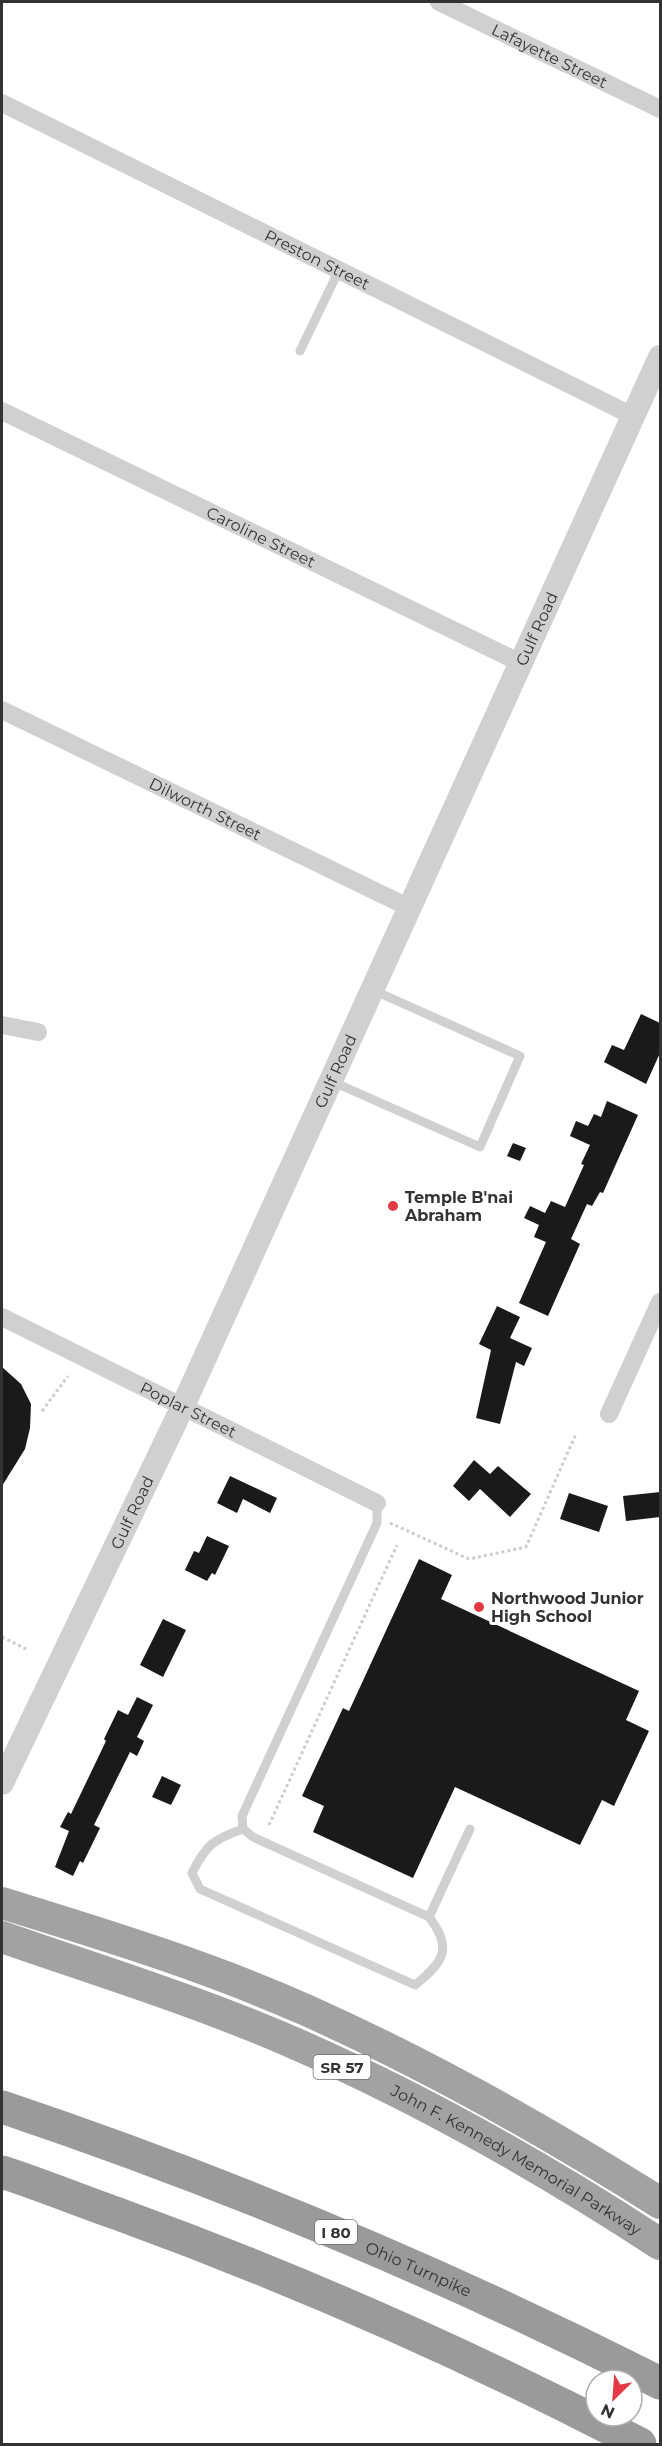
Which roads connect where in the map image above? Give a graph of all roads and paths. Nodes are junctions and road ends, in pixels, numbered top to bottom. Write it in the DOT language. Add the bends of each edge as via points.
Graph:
graph roads {
  1 [pos="439,2"];
  2 [pos="2,103"];
  3 [pos="660,109"];
  4 [pos="339,270"];
  5 [pos="300,351"];
  6 [pos="660,357"];
  7 [pos="2,411"];
  8 [pos="633,416"];
  9 [pos="521,663"];
  10 [pos="2,710"];
  11 [pos="410,908"];
  12 [pos="372,990"];
  13 [pos="2,1025"];
  14 [pos="38,1032"];
  15 [pos="331,1080"];
  16 [pos="660,1302"];
  17 [pos="2,1317"];
  18 [pos="68,1376"];
  19 [pos="182,1408"];
  20 [pos="42,1411"];
  21 [pos="609,1414"];
  22 [pos="576,1434"];
  23 [pos="378,1510"];
  24 [pos="397,1545"];
  25 [pos="2,1637"];
  26 [pos="26,1649"];
  27 [pos="2,1783"];
  28 [pos="269,1825"];
  29 [pos="243,1828"];
  30 [pos="470,1829"];
  31 [pos="2,1903"];
  32 [pos="429,1917"];
  33 [pos="2,1937"];
  34 [pos="2,2107"];
  35 [pos="2,2172"];
  36 [pos="660,2203"];
  37 [pos="660,2244"];
  38 [pos="660,2382"];
  39 [pos="640,2445"];
  1 -- 3 [label="street, Lafayette Street"];
  2 -- 4 [label="street, Preston Street"];
  4 -- 5 [label="lane"];
  4 -- 8 [label="street, Preston Street"];
  6 -- 8 [label="street, Gulf Road"];
  7 -- 9 [label="street, Caroline Street"];
  8 -- 9 [label="street, Gulf Road"];
  9 -- 11 [label="street, Gulf Road"];
  10 -- 11 [label="street, Dilworth Street"];
  11 -- 12 [label="street, Gulf Road"];
  12 -- 15 [label="street, Gulf Road"];
  12 -- 15 [label="lane" via="520,1056 480,1148"];
  13 -- 14 [label="street"];
  15 -- 19 [label="street, Gulf Road"];
  16 -- 21 [label="street"];
  17 -- 19 [label="street, Poplar Street"];
  18 -- 20 [label="path"];
  19 -- 23 [label="street, Poplar Street"];
  19 -- 27 [label="street, Gulf Road"];
  22 -- 23 [label="path" via="526,1547 469,1559"];
  23 -- 29 [label="lane" via="242,1816"];
  24 -- 28 [label="path"];
  25 -- 26 [label="path"];
  29 -- 32 [label="lane" via="253,1837"];
  29 -- 32 [label="lane" via="221,1836 204,1849 192,1873 200,1889 415,1985 433,1971 444,1954 442,1935"];
  30 -- 32 [label="lane"];
  31 -- 36 [label="highway, John F. Kennedy Memorial Parkway / SR 57" via="144,1947 305,2009 477,2093"];
  33 -- 37 [label="highway, John F. Kennedy Memorial Parkway / SR 57" via="164,1992 289,2041 485,2138"];
  34 -- 38 [label="highway, Ohio Turnpike / I 80" via="286,2210 468,2290"];
  35 -- 39 [label="highway" via="304,2287 506,2376"];
}
